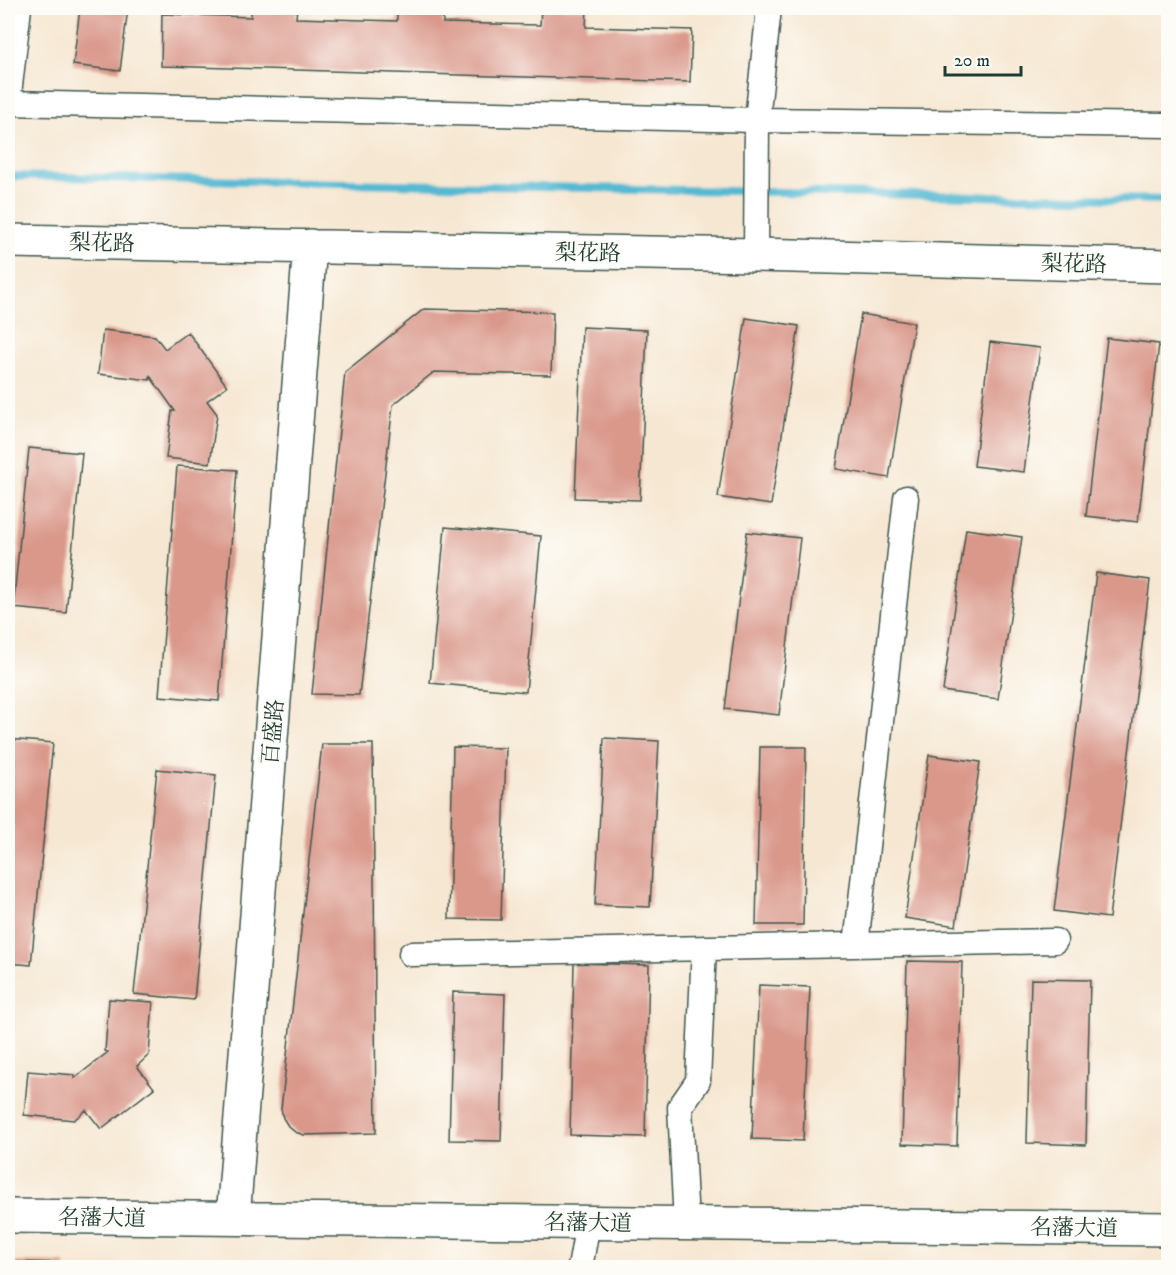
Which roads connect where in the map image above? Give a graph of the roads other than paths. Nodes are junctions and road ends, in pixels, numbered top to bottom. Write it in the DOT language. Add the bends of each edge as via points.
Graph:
graph roads {
  1 [pos="19,8"];
  2 [pos="769,8"];
  3 [pos="8,103"];
  4 [pos="1168,125"];
  5 [pos="757,130"];
  6 [pos="8,241"];
  7 [pos="310,246"];
  8 [pos="756,255"];
  9 [pos="1168,266"];
  10 [pos="906,498"];
  11 [pos="1055,941"];
  12 [pos="856,945"];
  13 [pos="704,948"];
  14 [pos="411,954"];
  15 [pos="8,1216"];
  16 [pos="233,1218"];
  17 [pos="588,1222"];
  18 [pos="686,1223"];
  19 [pos="1168,1228"];
  20 [pos="580,1268"];
  1 -- 3 [label="street"];
  2 -- 5 [label="street"];
  3 -- 5 [label="street"];
  4 -- 5 [label="street"];
  5 -- 8 [label="street"];
  6 -- 7 [label="main road, 梨花路"];
  7 -- 8 [label="main road, 梨花路"];
  7 -- 16 [label="main road, 百盛路"];
  8 -- 9 [label="main road, 梨花路"];
  10 -- 12 [label="street"];
  11 -- 12 [label="street"];
  12 -- 13 [label="street"];
  13 -- 14 [label="street"];
  13 -- 18 [label="street" via="698,1081 680,1107"];
  15 -- 16 [label="main road, 名藩大道"];
  16 -- 17 [label="main road, 名藩大道"];
  17 -- 18 [label="main road, 名藩大道"];
  17 -- 20 [label="street"];
  18 -- 19 [label="main road, 名藩大道"];
}
